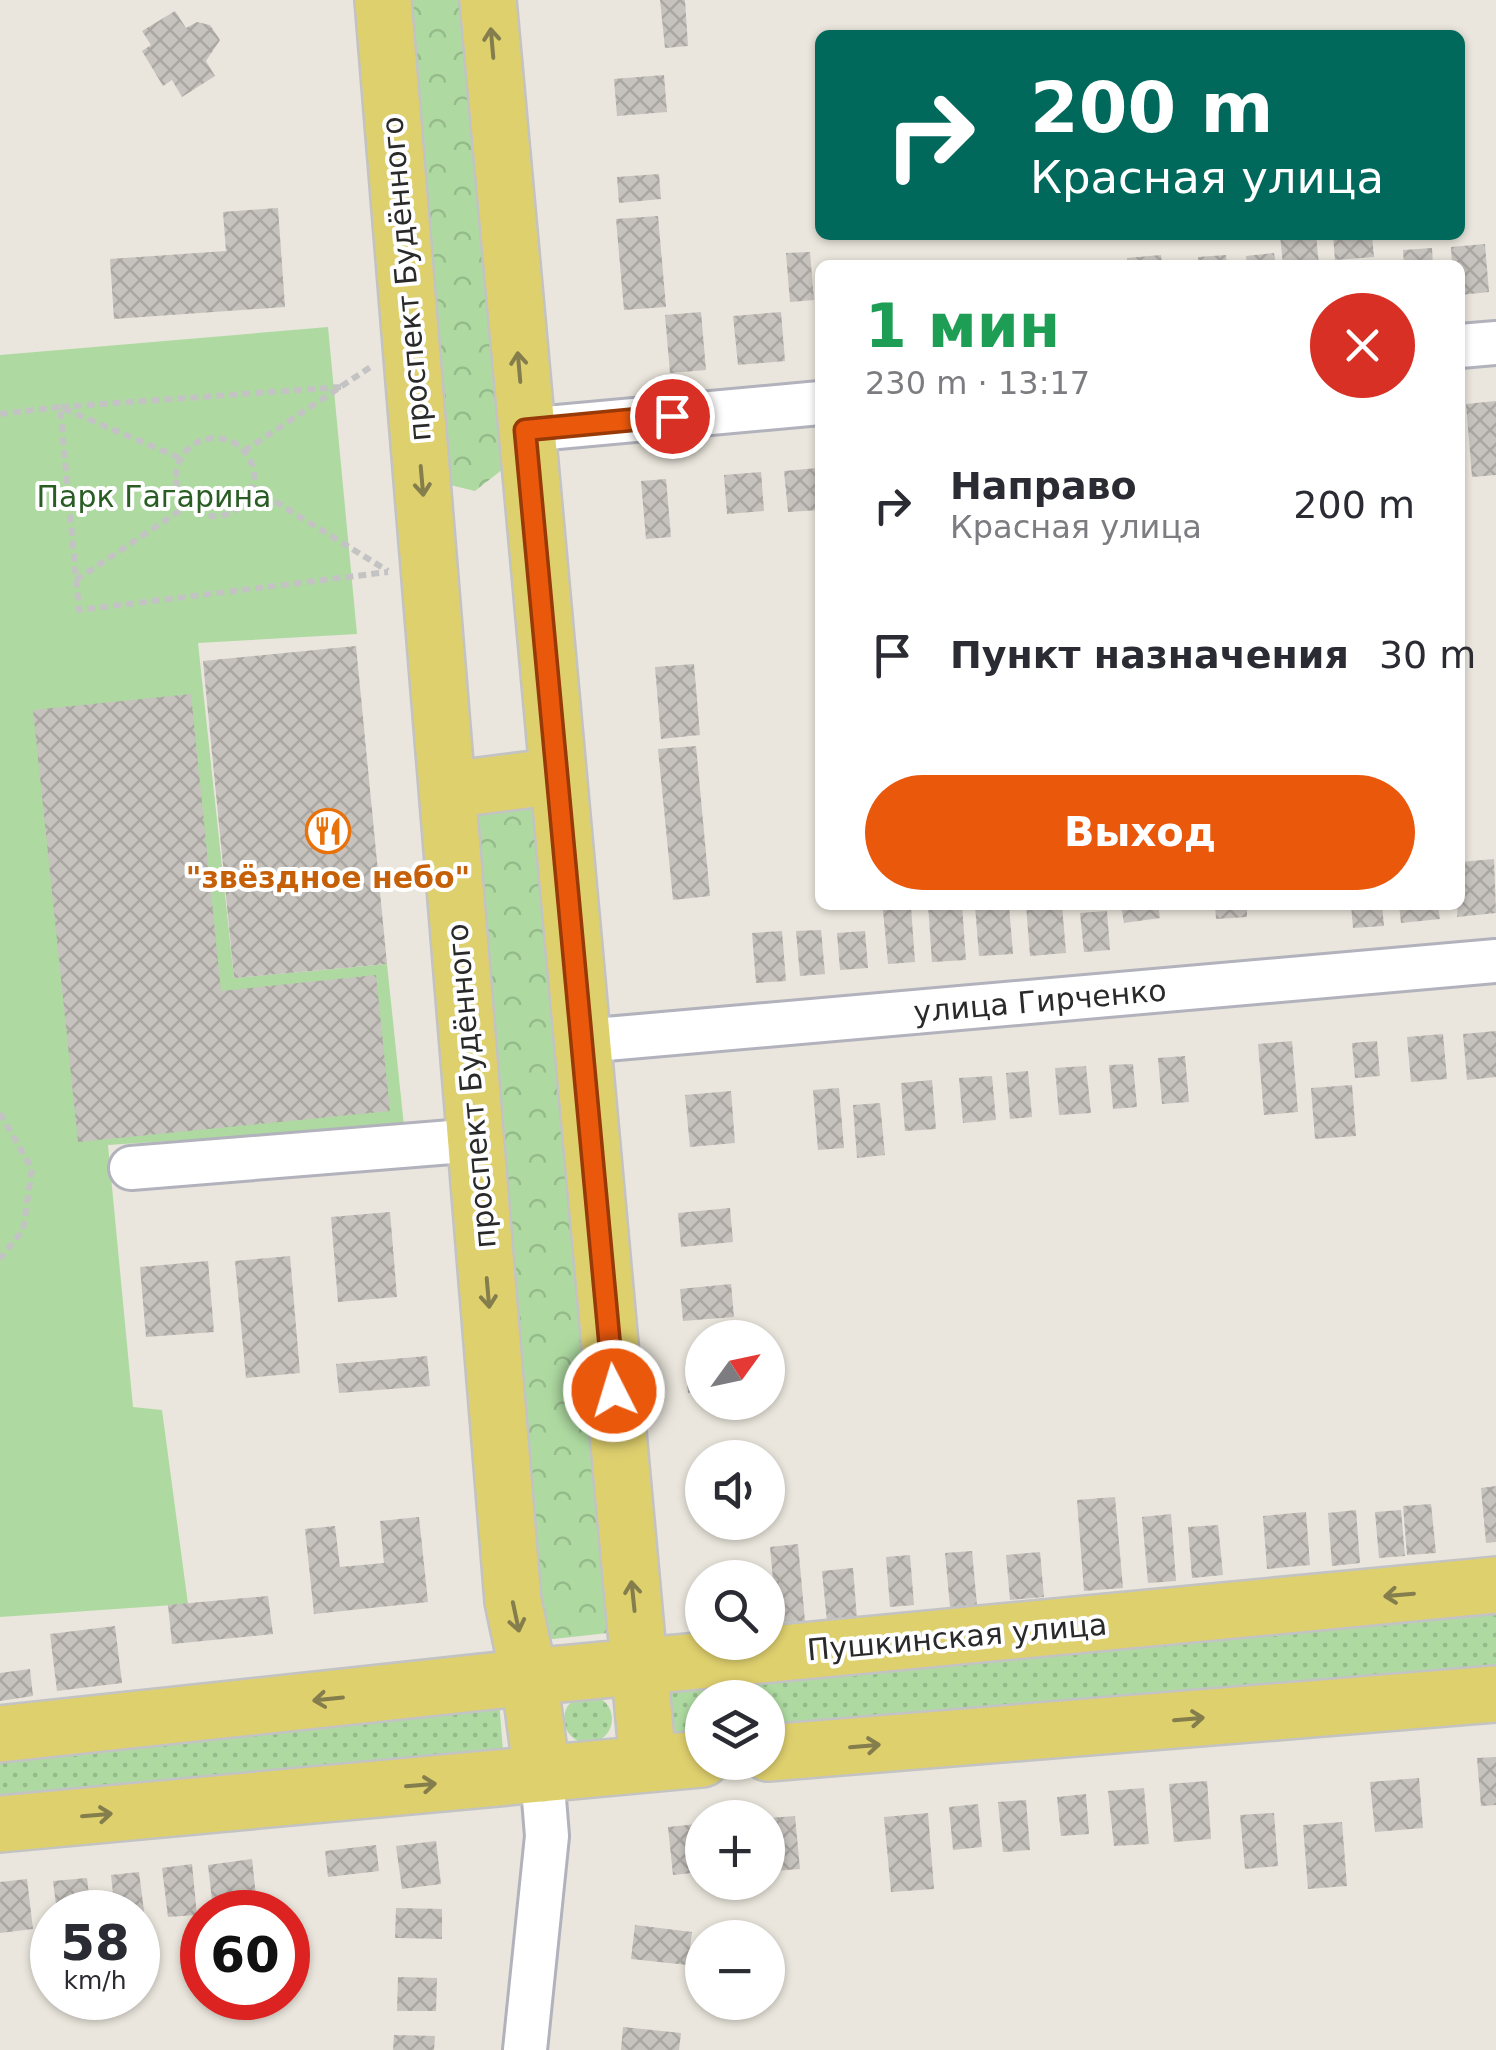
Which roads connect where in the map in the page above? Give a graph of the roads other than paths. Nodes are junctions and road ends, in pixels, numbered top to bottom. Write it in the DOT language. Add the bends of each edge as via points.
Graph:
graph roads {
  1 [pos="383,0"];
  2 [pos="488,0"];
  3 [pos="1496,343"];
  4 [pos="1465,346"];
  5 [pos="815,403"];
  6 [pos="525,430"];
  7 [pos="558,776"];
  8 [pos="448,790"];
  9 [pos="1496,961"];
  10 [pos="583,1041"];
  11 [pos="476,1140"];
  12 [pos="131,1168"];
  13 [pos="1496,1585"];
  14 [pos="641,1667"];
  15 [pos="529,1678"];
  16 [pos="1496,1694"];
  17 [pos="0,1734"];
  18 [pos="785,1753"];
  19 [pos="685,1760"];
  20 [pos="648,1763"];
  21 [pos="542,1774"];
  22 [pos="0,1824"];
  23 [pos="526,2050"];
  1 -- 8 [label="main road, проспект Будённого, one-way" via="411,341 410,585"];
  6 -- 2 [label="main road, one-way"];
  3 -- 4 [label="street"];
  5 -- 6 [label="street"];
  6 -- 7 [label="main road"];
  7 -- 8 [label="main road"];
  7 -- 10 [label="main road"];
  8 -- 11 [label="main road, проспект Будённого"];
  9 -- 10 [label="street, улица Гирченко"];
  14 -- 10 [label="main road, one-way"];
  11 -- 12 [label="street"];
  11 -- 15 [label="main road, проспект Будённого, one-way" via="512,1601"];
  13 -- 14 [label="main road, Пушкинская улица, one-way"];
  14 -- 15 [label="main road, Пушкинская улица"];
  14 -- 20 [label="main road"];
  15 -- 17 [label="main road, Пушкинская улица, one-way"];
  15 -- 21 [label="main road, проспект Будённого"];
  18 -- 16 [label="main road, one-way"];
  19 -- 20 [label="main road"];
  20 -- 21 [label="main road"];
  22 -- 21 [label="main road, one-way"];
  21 -- 23 [label="street, проспект Будённого" via="547,1836"];
}
